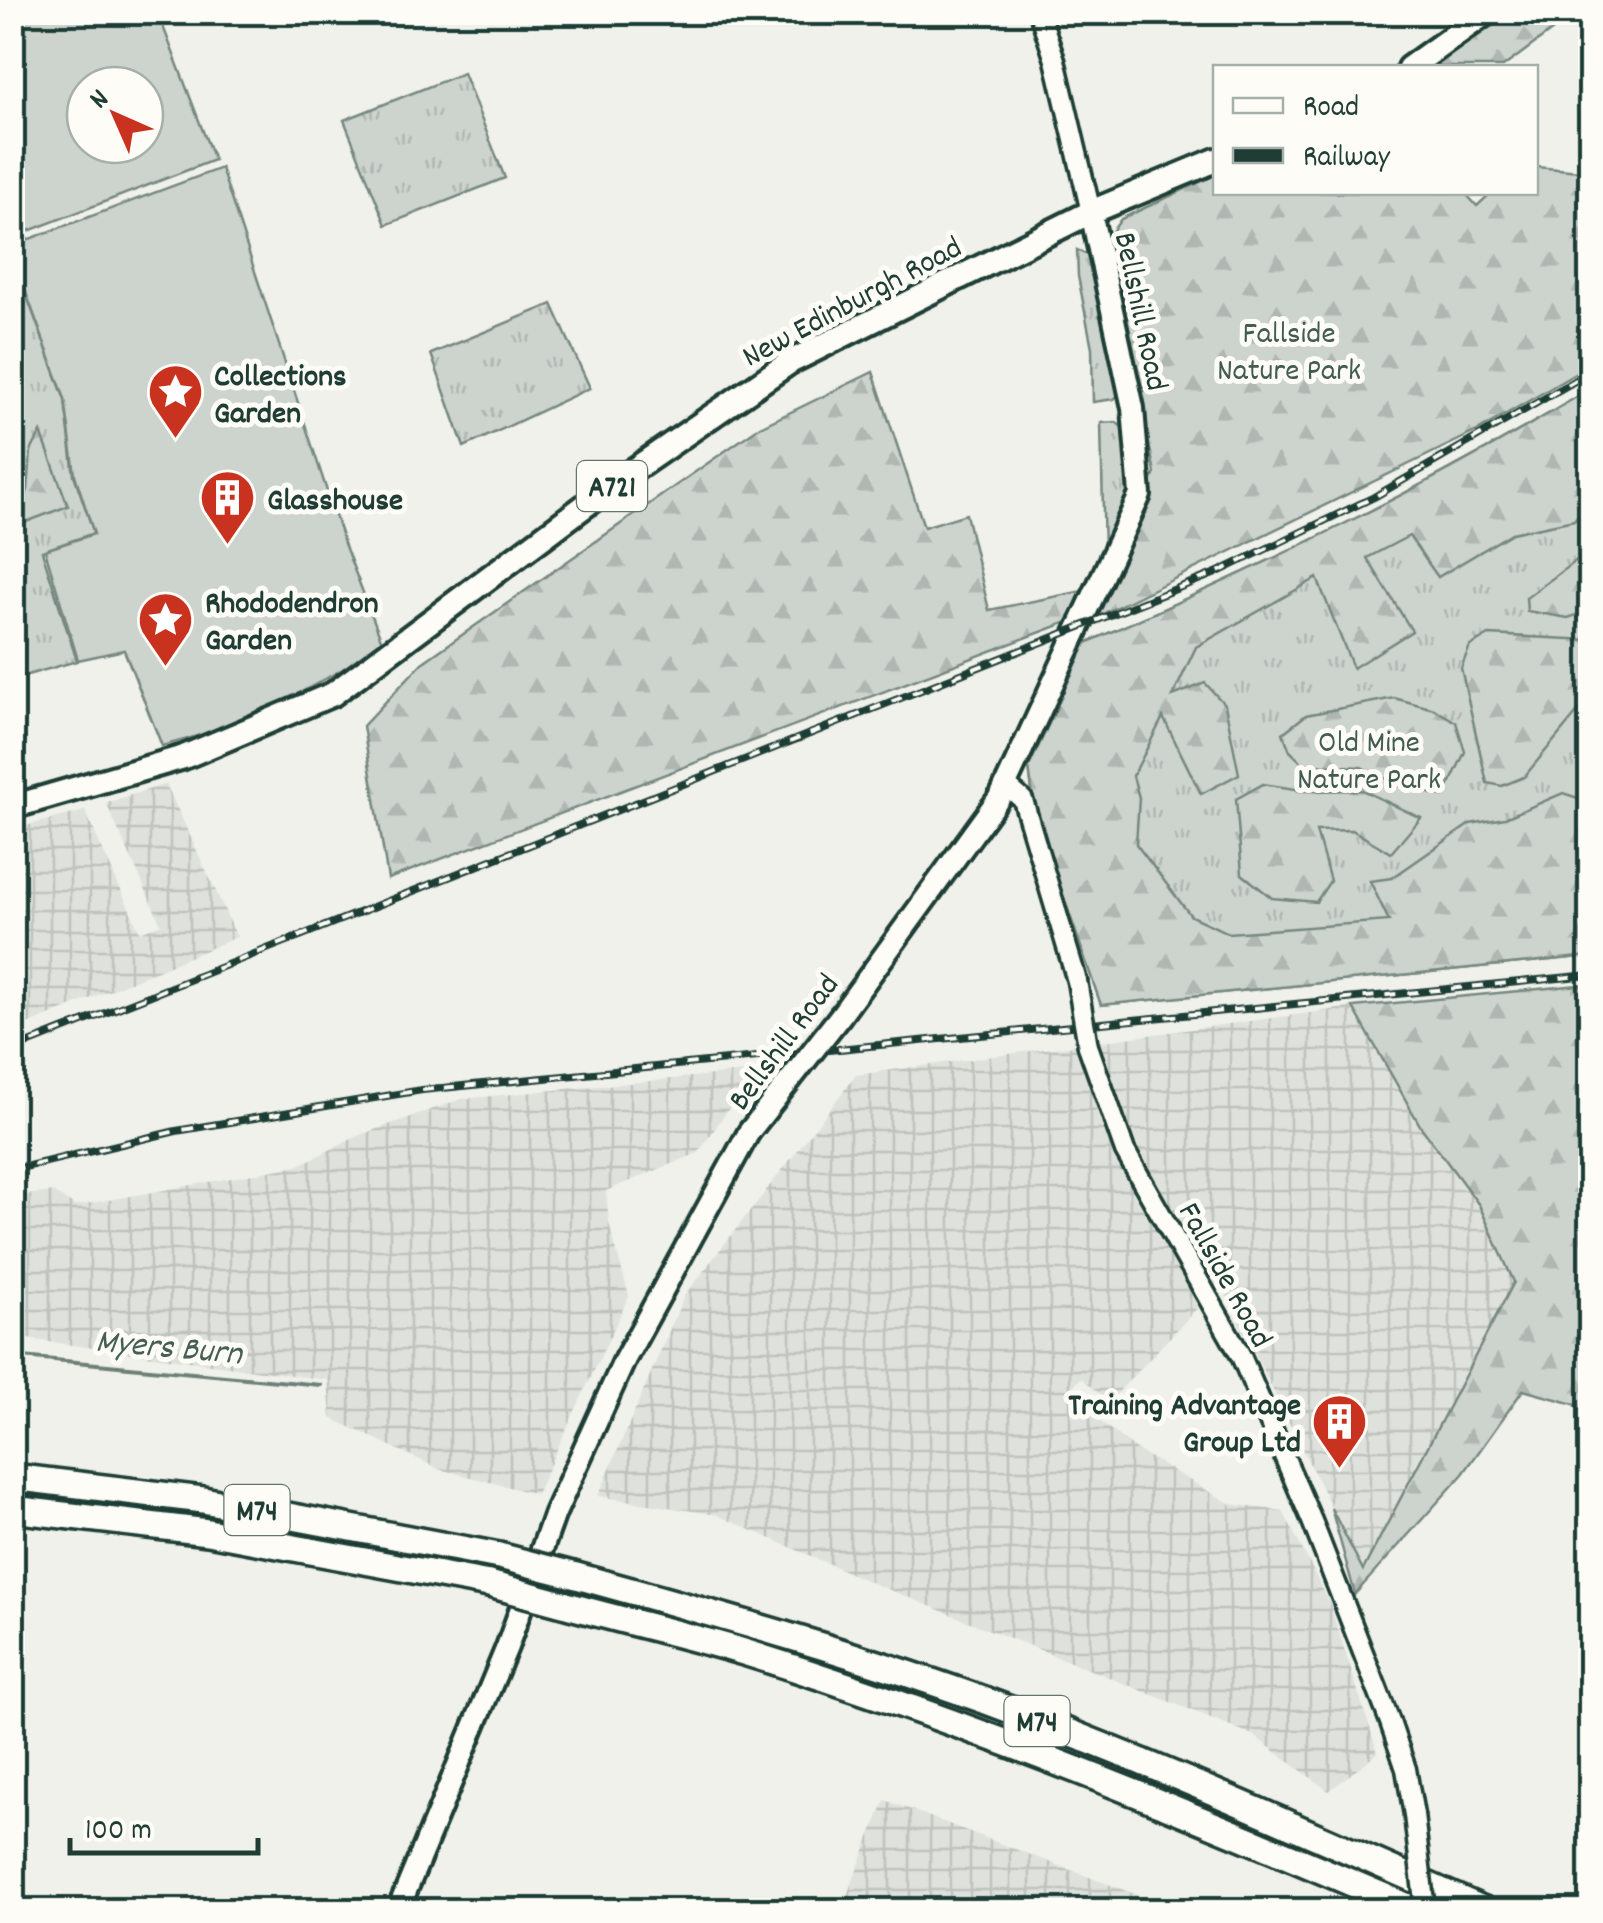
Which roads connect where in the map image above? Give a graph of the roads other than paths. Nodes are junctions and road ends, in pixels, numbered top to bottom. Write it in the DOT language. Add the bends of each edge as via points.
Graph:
graph roads {
  1 [pos="1039,12"];
  2 [pos="1487,12"];
  3 [pos="1412,65"];
  4 [pos="1213,161"];
  5 [pos="1091,212"];
  6 [pos="1006,785"];
  7 [pos="12,808"];
  8 [pos="12,1477"];
  9 [pos="12,1509"];
  10 [pos="398,1910"];
  11 [pos="1415,1910"];
  12 [pos="1424,1910"];
  13 [pos="1484,1910"];
  1 -- 5 [label="street"];
  2 -- 3 [label="main road"];
  4 -- 5 [label="main road, New Edinburgh Road / A721"];
  5 -- 6 [label="main road, Bellshill Road" via="1134,408 1140,494"];
  5 -- 7 [label="main road, New Edinburgh Road / A721" via="790,362 333,694 184,757"];
  6 -- 10 [label="main road, Bellshill Road, bridge" via="750,1132 625,1359 555,1513"];
  6 -- 12 [label="street, Fallside Road, bridge" via="1023,800 1077,981 1088,1046 1125,1152 1241,1356 1390,1722 1406,1769"];
  8 -- 13 [label="highway, M74, bridge" via="203,1500 499,1556 755,1625 1006,1708"];
  9 -- 11 [label="highway, M74, bridge" via="208,1532 488,1584 746,1653 985,1734"];
}
